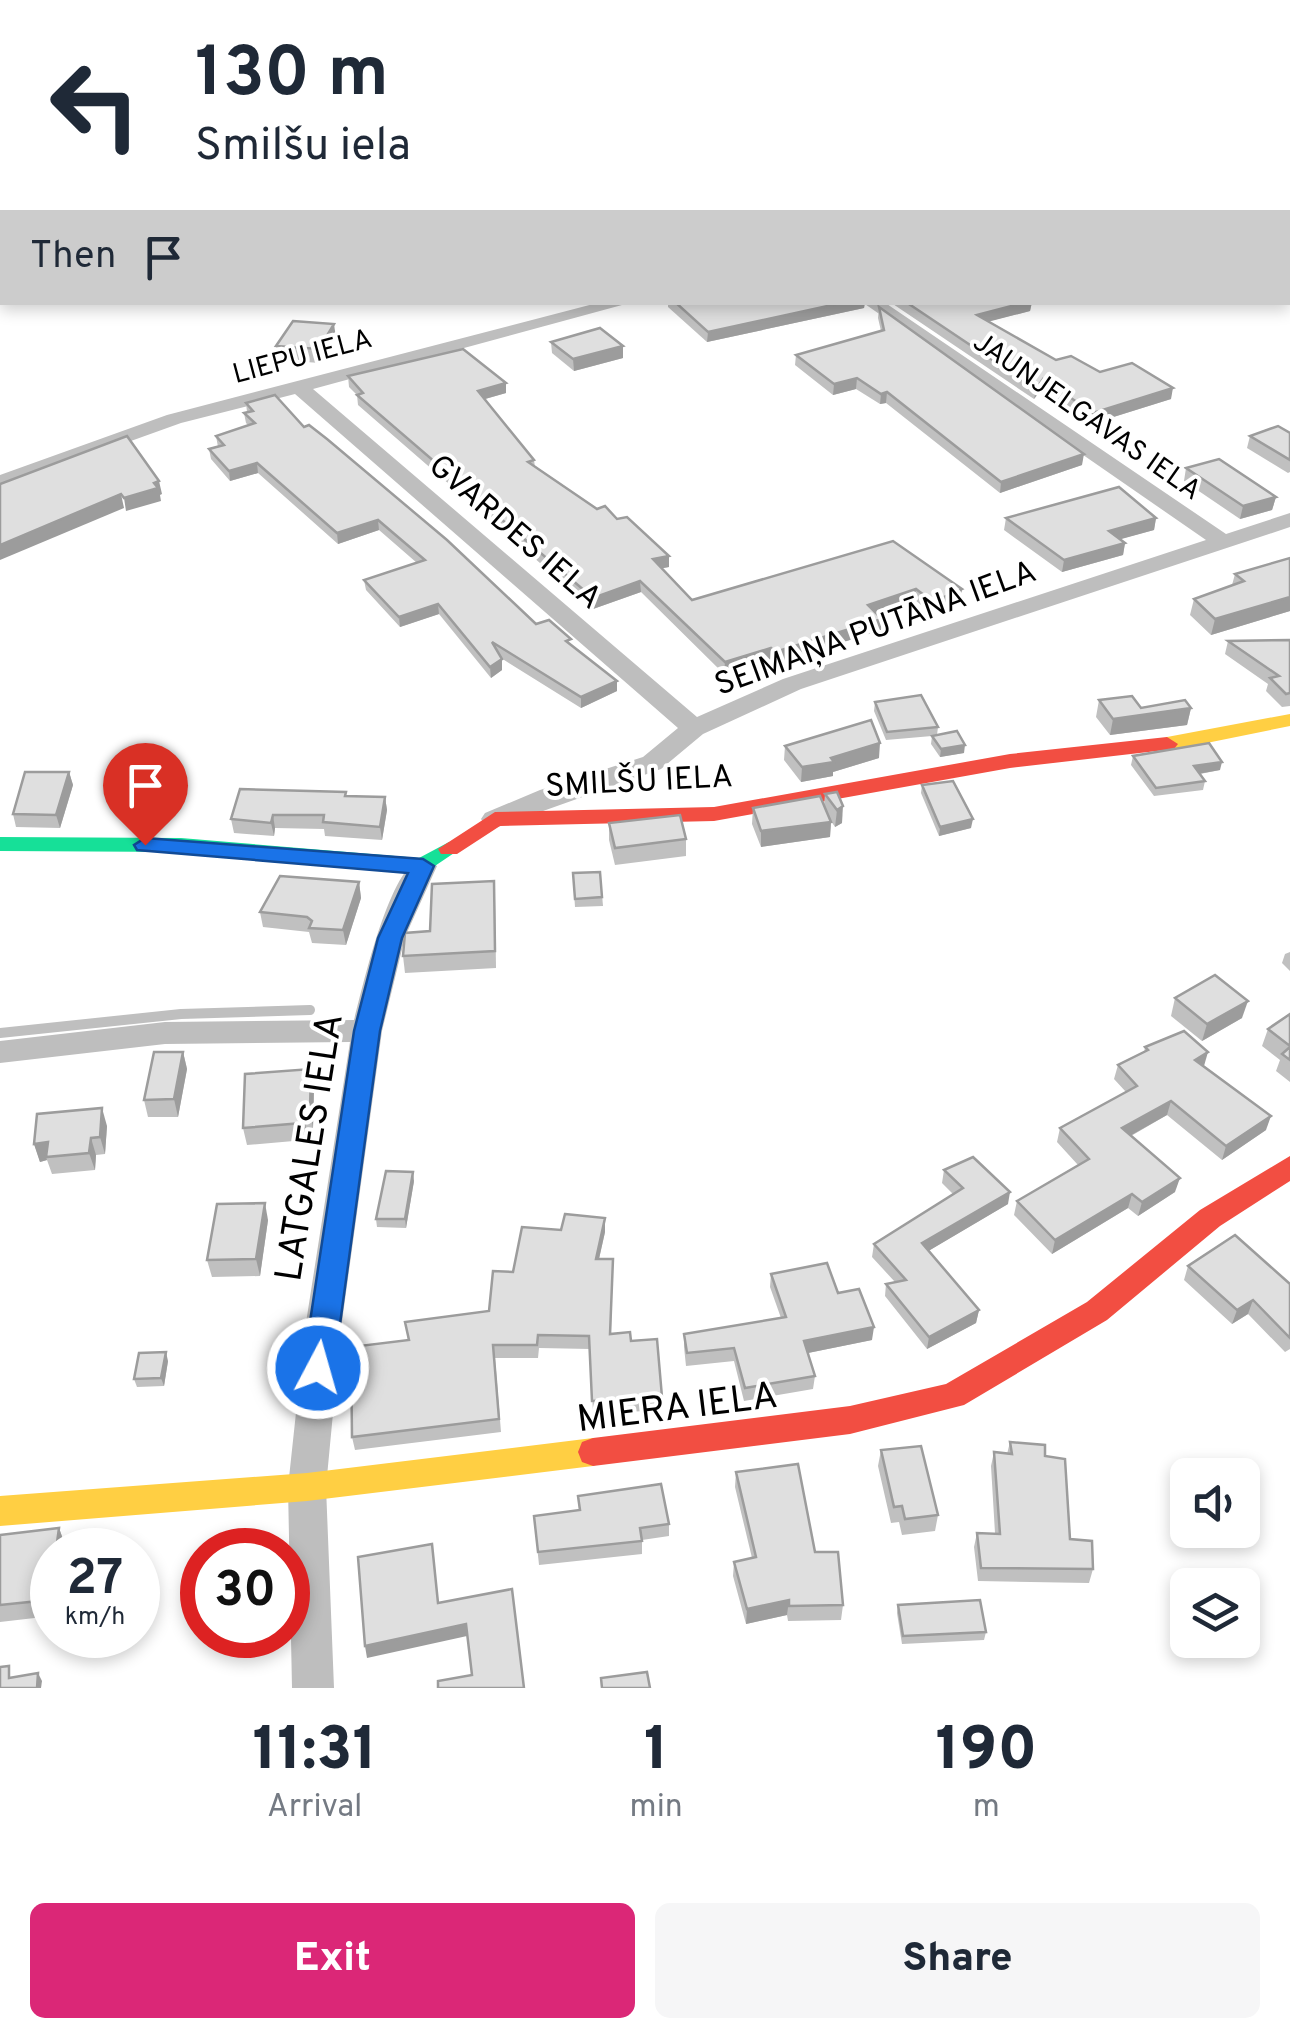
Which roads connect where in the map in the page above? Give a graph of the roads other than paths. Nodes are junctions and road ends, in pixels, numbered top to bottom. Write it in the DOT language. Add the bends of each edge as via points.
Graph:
graph roads {
  1 [pos="612,305"];
  2 [pos="875,305"];
  3 [pos="296,384"];
  4 [pos="0,482"];
  5 [pos="1290,520"];
  6 [pos="1223,542"];
  7 [pos="1290,720"];
  8 [pos="694,728"];
  9 [pos="495,819"];
  10 [pos="0,844"];
  11 [pos="423,866"];
  12 [pos="367,1031"];
  13 [pos="0,1052"];
  14 [pos="1290,1167"];
  15 [pos="307,1486"];
  16 [pos="0,1511"];
  17 [pos="313,1688"];
  1 -- 3 [label="street, LIEPU IELA"];
  2 -- 6 [label="street, JAUNJELGAVAS IELA"];
  3 -- 4 [label="street, LIEPU IELA" via="174,419"];
  3 -- 8 [label="street, GVARDES IELA"];
  5 -- 6 [label="street, SEIMAŅA PUTĀNA IELA"];
  6 -- 8 [label="street, SEIMAŅA PUTĀNA IELA" via="792,684"];
  7 -- 9 [label="street, SMILŠU IELA" via="1153,748 1010,762 714,814"];
  8 -- 9 [label="street, SEIMAŅA PUTĀNA IELA" via="652,764"];
  9 -- 11 [label="street"];
  10 -- 11 [label="street" via="181,846"];
  11 -- 12 [label="street, LATGALES IELA" via="390,938"];
  12 -- 13 [label="street" via="165,1033"];
  12 -- 15 [label="street, LATGALES IELA" via="322,1329"];
  14 -- 15 [label="street, MIERA IELA" via="1210,1218 1097,1311 953,1396 850,1420"];
  15 -- 16 [label="street, MIERA IELA"];
  15 -- 17 [label="street, LATGALES IELA"];
}
